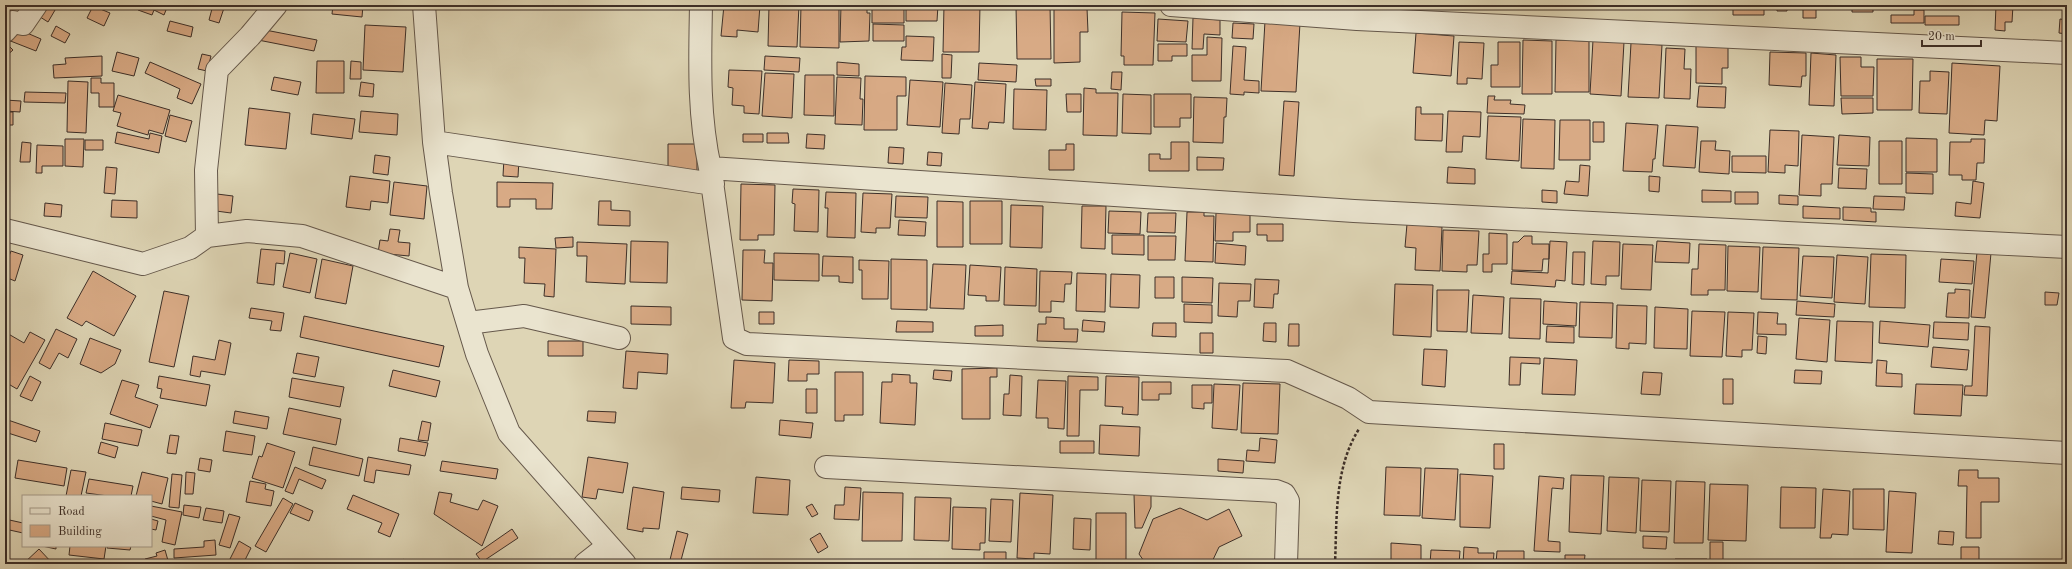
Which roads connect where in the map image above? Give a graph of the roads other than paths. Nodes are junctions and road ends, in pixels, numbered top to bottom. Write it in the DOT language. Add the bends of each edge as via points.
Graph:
graph roads {
  1 [pos="36,5"];
  2 [pos="276,5"];
  3 [pos="424,5"];
  4 [pos="701,5"];
  5 [pos="1171,5"];
  6 [pos="5,31"];
  7 [pos="2067,53"];
  8 [pos="434,142"];
  9 [pos="712,176"];
  10 [pos="5,230"];
  11 [pos="207,236"];
  12 [pos="2067,246"];
  13 [pos="457,288"];
  14 [pos="468,323"];
  15 [pos="619,338"];
  16 [pos="2067,453"];
  17 [pos="826,466"];
  18 [pos="608,546"];
  19 [pos="585,564"];
  20 [pos="626,564"];
  21 [pos="1286,564"];
  1 -- 6 [label="street" via="24,24 13,22"];
  2 -- 11 [label="street" via="217,70 206,170"];
  3 -- 8 [label="street"];
  4 -- 9 [label="street" via="700,89 704,141"];
  5 -- 7 [label="street" via="1357,19"];
  8 -- 9 [label="street"];
  8 -- 13 [label="street"];
  9 -- 12 [label="street"];
  9 -- 16 [label="street" via="734,338 747,344 1287,371 1348,398 1369,412"];
  10 -- 11 [label="street" via="143,264 190,248"];
  11 -- 13 [label="street" via="247,231 302,236"];
  13 -- 14 [label="street"];
  14 -- 15 [label="street" via="524,316"];
  14 -- 18 [label="street" via="477,354 509,433"];
  17 -- 21 [label="street" via="1276,491 1284,494 1288,501"];
  18 -- 19 [label="street"];
  18 -- 20 [label="street"];
}
